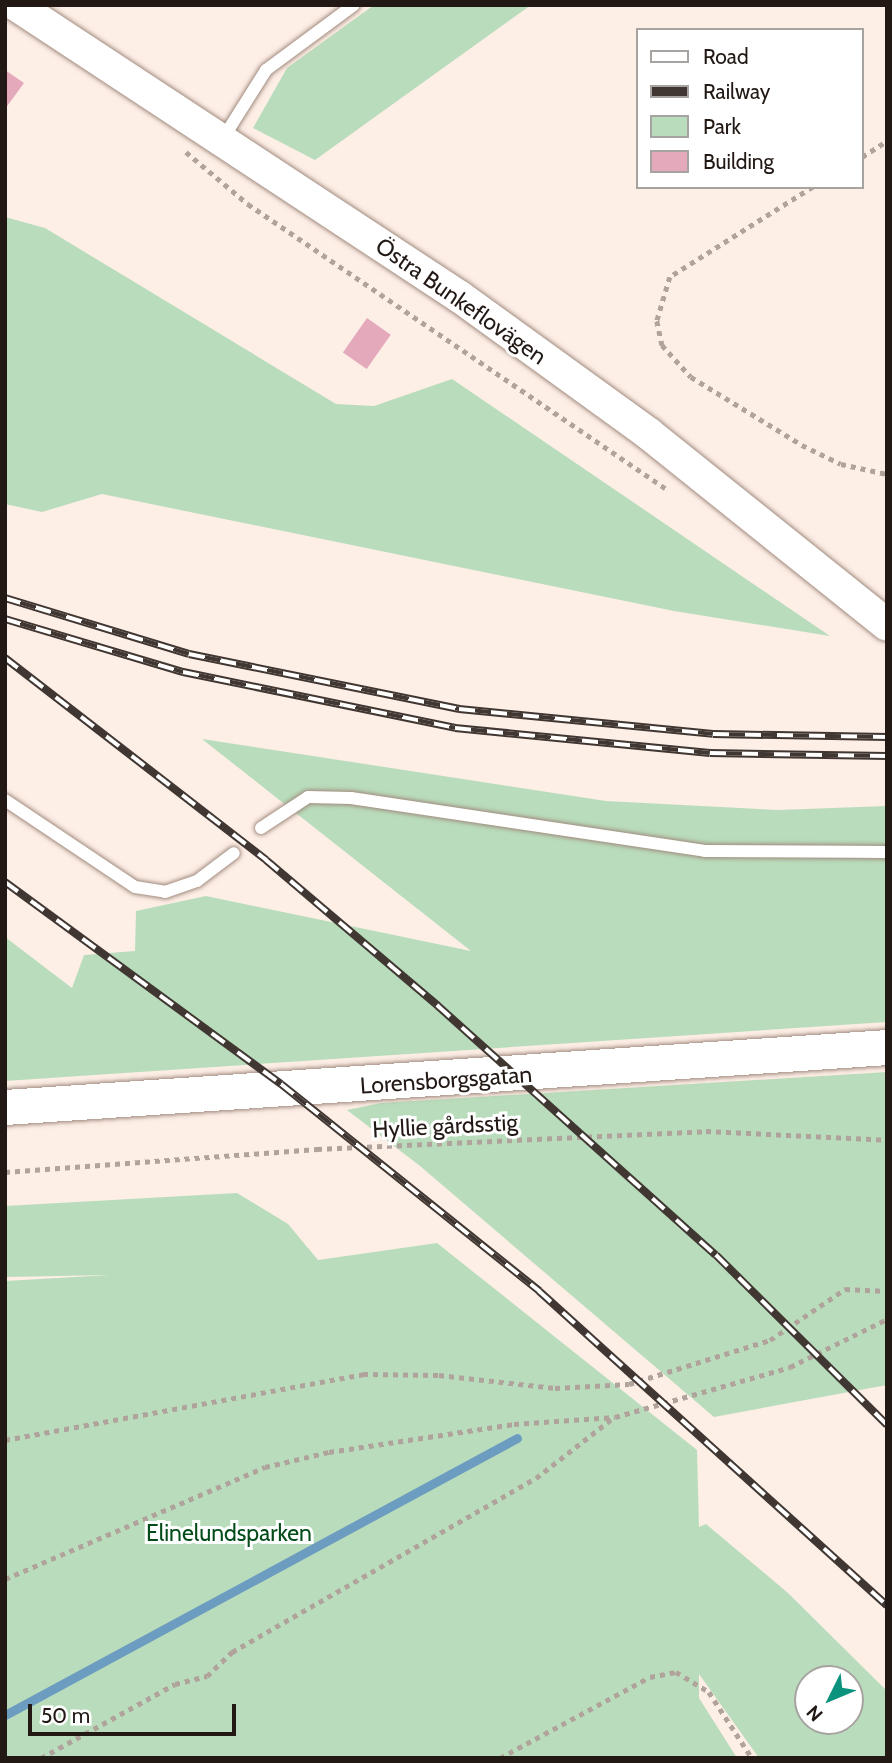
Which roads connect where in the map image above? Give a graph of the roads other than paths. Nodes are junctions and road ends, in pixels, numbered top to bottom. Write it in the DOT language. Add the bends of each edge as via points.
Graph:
graph roads {
  1 [pos="16,5"];
  2 [pos="354,5"];
  3 [pos="222,140"];
  4 [pos="880,619"];
  5 [pos="5,800"];
  6 [pos="261,828"];
  7 [pos="887,852"];
  8 [pos="234,853"];
  9 [pos="887,1047"];
  10 [pos="5,1107"];
  1 -- 3 [label="street, Östra Bunkeflovägen"];
  2 -- 3 [label="lane" via="266,70"];
  3 -- 4 [label="street, Östra Bunkeflovägen" via="482,313 649,434"];
  5 -- 8 [label="lane" via="135,887 165,892 197,881"];
  6 -- 7 [label="lane" via="308,797 352,798 705,851"];
  9 -- 10 [label="main road, Lorensborgsgatan"];
}
